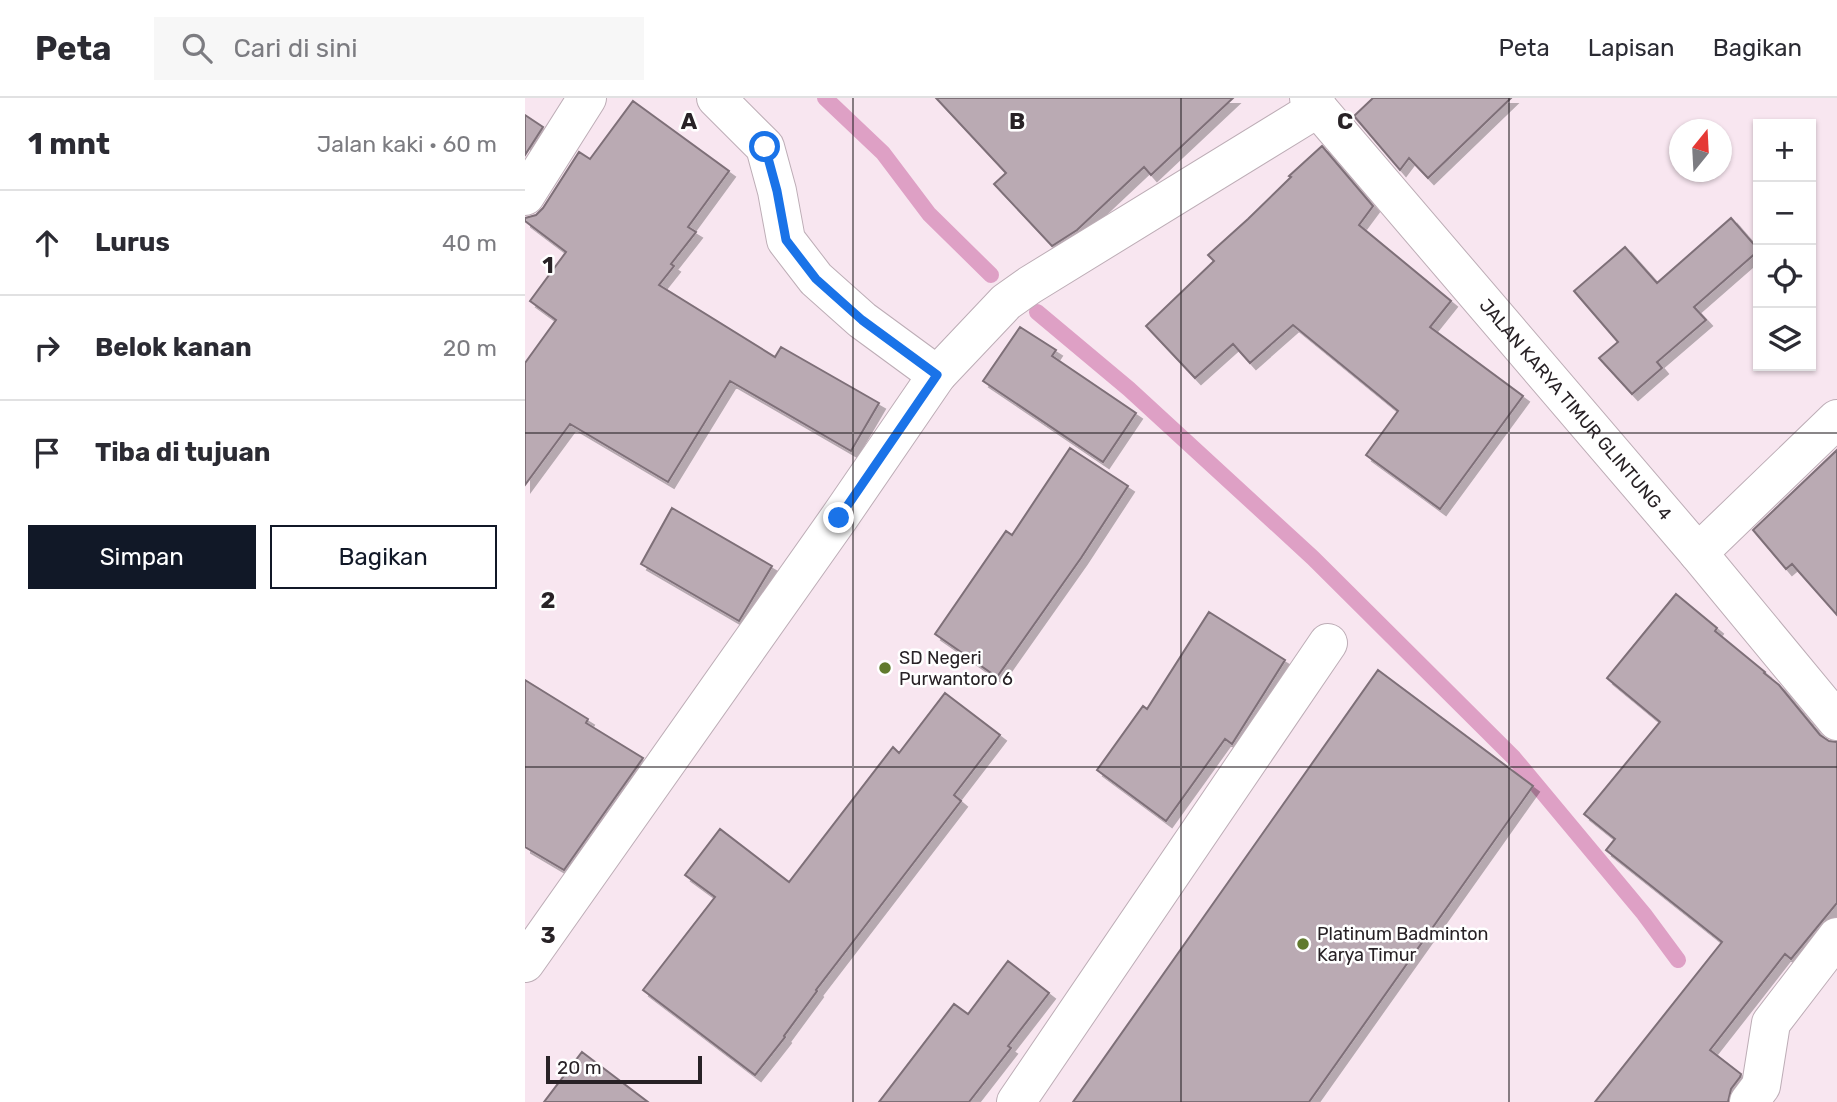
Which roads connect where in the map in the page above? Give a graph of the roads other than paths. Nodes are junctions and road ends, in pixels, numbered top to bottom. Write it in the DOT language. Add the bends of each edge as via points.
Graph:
graph roads {
  1 [pos="587,98"];
  2 [pos="716,98"];
  3 [pos="1314,103"];
  4 [pos="525,196"];
  5 [pos="937,375"];
  6 [pos="1837,419"];
  7 [pos="1698,553"];
  8 [pos="1328,643"];
  9 [pos="1837,721"];
  10 [pos="1837,937"];
  11 [pos="525,963"];
  12 [pos="1016,1102"];
  13 [pos="1749,1102"];
  1 -- 4 [label="street"];
  2 -- 5 [label="street" via="765,147 786,240 816,279 862,320"];
  3 -- 5 [label="street" via="1006,302"];
  3 -- 7 [label="street, JALAN KARYA TIMUR GLINTUNG 4"];
  5 -- 11 [label="street"];
  6 -- 7 [label="street"];
  7 -- 9 [label="street, JALAN KARYA TIMUR GLINTUNG 4"];
  8 -- 12 [label="street"];
  10 -- 13 [label="street" via="1771,1023 1761,1086"];
}
